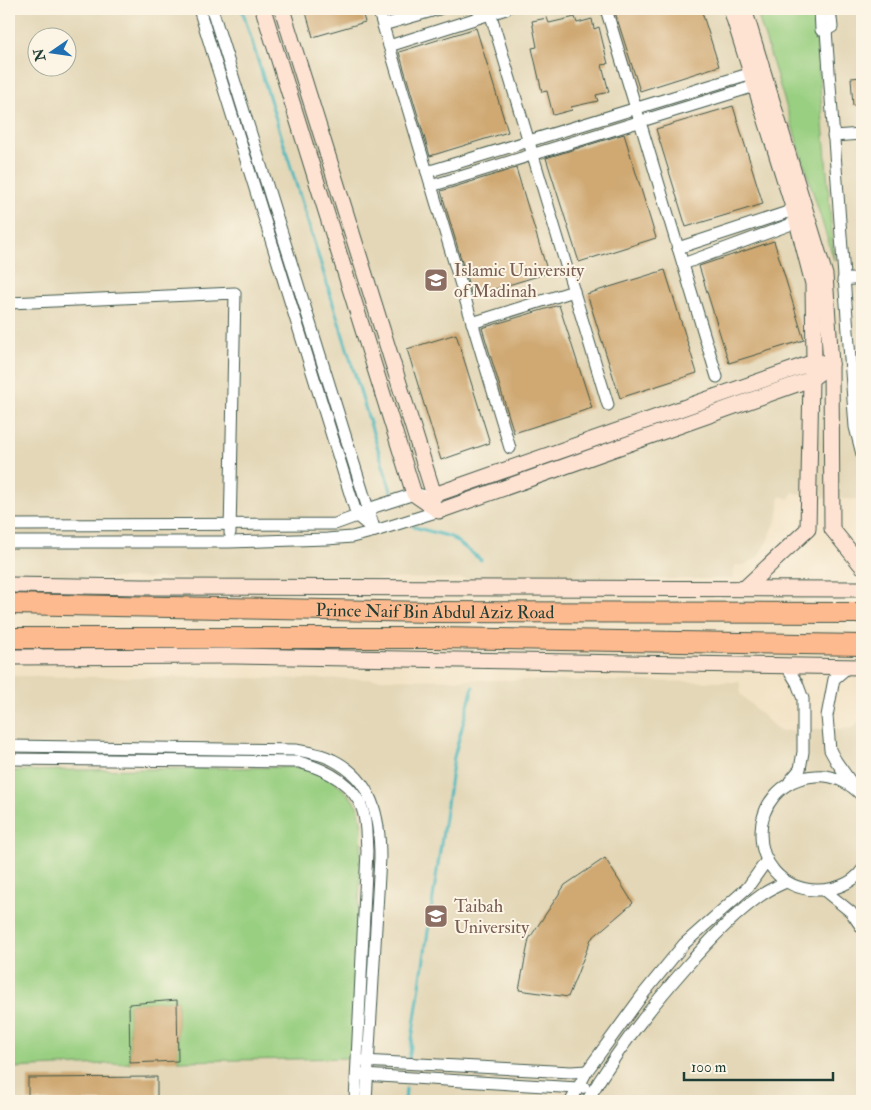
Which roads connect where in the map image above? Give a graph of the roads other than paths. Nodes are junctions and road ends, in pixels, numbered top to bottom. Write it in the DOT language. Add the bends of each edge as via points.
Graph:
graph roads {
  1 [pos="199,9"];
  2 [pos="212,9"];
  3 [pos="263,9"];
  4 [pos="282,9"];
  5 [pos="378,9"];
  6 [pos="439,9"];
  7 [pos="506,9"];
  8 [pos="606,9"];
  9 [pos="731,9"];
  10 [pos="744,9"];
  11 [pos="820,9"];
  12 [pos="830,9"];
  13 [pos="489,11"];
  14 [pos="383,25"];
  15 [pos="826,30"];
  16 [pos="389,46"];
  17 [pos="753,79"];
  18 [pos="635,108"];
  19 [pos="639,122"];
  20 [pos="862,134"];
  21 [pos="833,136"];
  22 [pos="529,141"];
  23 [pos="533,154"];
  24 [pos="427,172"];
  25 [pos="432,186"];
  26 [pos="795,216"];
  27 [pos="678,248"];
  28 [pos="683,264"];
  29 [pos="862,278"];
  30 [pos="843,280"];
  31 [pos="574,292"];
  32 [pos="9,303"];
  33 [pos="472,323"];
  34 [pos="814,362"];
  35 [pos="830,364"];
  36 [pos="717,377"];
  37 [pos="811,379"];
  38 [pos="608,405"];
  39 [pos="859,426"];
  40 [pos="510,448"];
  41 [pos="862,454"];
  42 [pos="414,494"];
  43 [pos="434,495"];
  44 [pos="368,509"];
  45 [pos="439,511"];
  46 [pos="357,516"];
  47 [pos="9,525"];
  48 [pos="230,525"];
  49 [pos="808,529"];
  50 [pos="832,529"];
  51 [pos="375,532"];
  52 [pos="9,542"];
  53 [pos="229,542"];
  54 [pos="862,566"];
  55 [pos="9,585"];
  56 [pos="143,587"];
  57 [pos="746,588"];
  58 [pos="862,589"];
  59 [pos="9,604"];
  60 [pos="862,613"];
  61 [pos="9,638"];
  62 [pos="862,645"];
  63 [pos="9,657"];
  64 [pos="786,665"];
  65 [pos="855,667"];
  66 [pos="9,746"];
  67 [pos="9,759"];
  68 [pos="788,783"];
  69 [pos="860,793"];
  70 [pos="767,860"];
  71 [pos="862,870"];
  72 [pos="786,882"];
  73 [pos="824,891"];
  74 [pos="862,928"];
  75 [pos="363,1061"];
  76 [pos="587,1071"];
  77 [pos="356,1075"];
  78 [pos="368,1075"];
  79 [pos="597,1084"];
  80 [pos="578,1088"];
  81 [pos="355,1101"];
  82 [pos="366,1101"];
  83 [pos="571,1101"];
  84 [pos="587,1101"];
  1 -- 46 [label="street"];
  2 -- 44 [label="street"];
  3 -- 42 [label="main road"];
  4 -- 43 [label="main road"];
  5 -- 14 [label="street"];
  6 -- 14 [label="street"];
  7 -- 13 [label="street"];
  8 -- 18 [label="street"];
  9 -- 17 [label="main road"];
  10 -- 35 [label="main road" via="825,275"];
  11 -- 15 [label="street" via="821,30"];
  12 -- 15 [label="street" via="832,27"];
  13 -- 16 [label="street"];
  13 -- 22 [label="street"];
  14 -- 16 [label="street"];
  15 -- 21 [label="street"];
  16 -- 24 [label="street"];
  17 -- 18 [label="street"];
  17 -- 19 [label="street"];
  17 -- 26 [label="main road"];
  18 -- 19 [label="street"];
  18 -- 22 [label="street"];
  19 -- 23 [label="street"];
  19 -- 27 [label="street"];
  20 -- 21 [label="street"];
  21 -- 30 [label="street"];
  22 -- 23 [label="street"];
  22 -- 24 [label="street"];
  23 -- 25 [label="street"];
  23 -- 31 [label="street"];
  24 -- 25 [label="street"];
  25 -- 33 [label="street"];
  26 -- 27 [label="street"];
  26 -- 28 [label="street"];
  26 -- 34 [label="main road" via="814,284"];
  27 -- 28 [label="street"];
  28 -- 36 [label="street"];
  29 -- 30 [label="street"];
  30 -- 39 [label="street"];
  31 -- 33 [label="street"];
  31 -- 38 [label="street"];
  32 -- 48 [label="street" via="235,293"];
  33 -- 40 [label="street"];
  34 -- 35 [label="main road"];
  34 -- 37 [label="main road"];
  34 -- 43 [label="main road"];
  35 -- 37 [label="main road"];
  35 -- 50 [label="main road"];
  37 -- 45 [label="main road"];
  37 -- 49 [label="main road"];
  39 -- 41 [label="street"];
  42 -- 43 [label="street"];
  42 -- 44 [label="street"];
  42 -- 45 [label="main road"];
  43 -- 45 [label="street"];
  44 -- 46 [label="street"];
  44 -- 51 [label="street"];
  45 -- 51 [label="street"];
  46 -- 48 [label="street" via="335,524"];
  46 -- 51 [label="street"];
  47 -- 48 [label="street"];
  48 -- 53 [label="street"];
  49 -- 50 [label="main road"];
  49 -- 57 [label="main road"];
  50 -- 54 [label="main road"];
  51 -- 53 [label="street" via="327,539"];
  52 -- 53 [label="street"];
  55 -- 56 [label="main road"];
  56 -- 57 [label="main road"];
  56 -- 59 [label="main road"];
  57 -- 58 [label="main road"];
  59 -- 60 [label="highway, Prince Naif Bin Abdul Aziz Road" via="431,612"];
  61 -- 62 [label="highway, Prince Naif Bin Abdul Aziz Road" via="425,638"];
  63 -- 64 [label="main road" via="234,656"];
  64 -- 65 [label="main road"];
  64 -- 68 [label="street" via="803,699 800,769"];
  65 -- 69 [label="street" via="834,679 827,716 830,750"];
  66 -- 75 [label="street" via="296,750 333,760 353,773 374,806 380,830"];
  67 -- 75 [label="street" via="299,762 316,766 350,789 362,808 366,826"];
  68 -- 69 [label="street" via="822,775 839,779"];
  68 -- 70 [label="street" via="774,795 760,827 761,844"];
  70 -- 72 [label="street"];
  70 -- 76 [label="street" via="748,887 684,944"];
  71 -- 73 [label="street" via="844,885"];
  72 -- 73 [label="street" via="805,890"];
  72 -- 79 [label="street" via="760,895 707,943 644,1015"];
  73 -- 74 [label="street" via="851,912"];
  75 -- 76 [label="street"];
  75 -- 77 [label="street"];
  75 -- 78 [label="street"];
  76 -- 80 [label="street"];
  77 -- 78 [label="street"];
  77 -- 81 [label="street"];
  78 -- 80 [label="street"];
  78 -- 82 [label="street"];
  79 -- 80 [label="street"];
  79 -- 84 [label="street"];
  80 -- 83 [label="street"];
}
